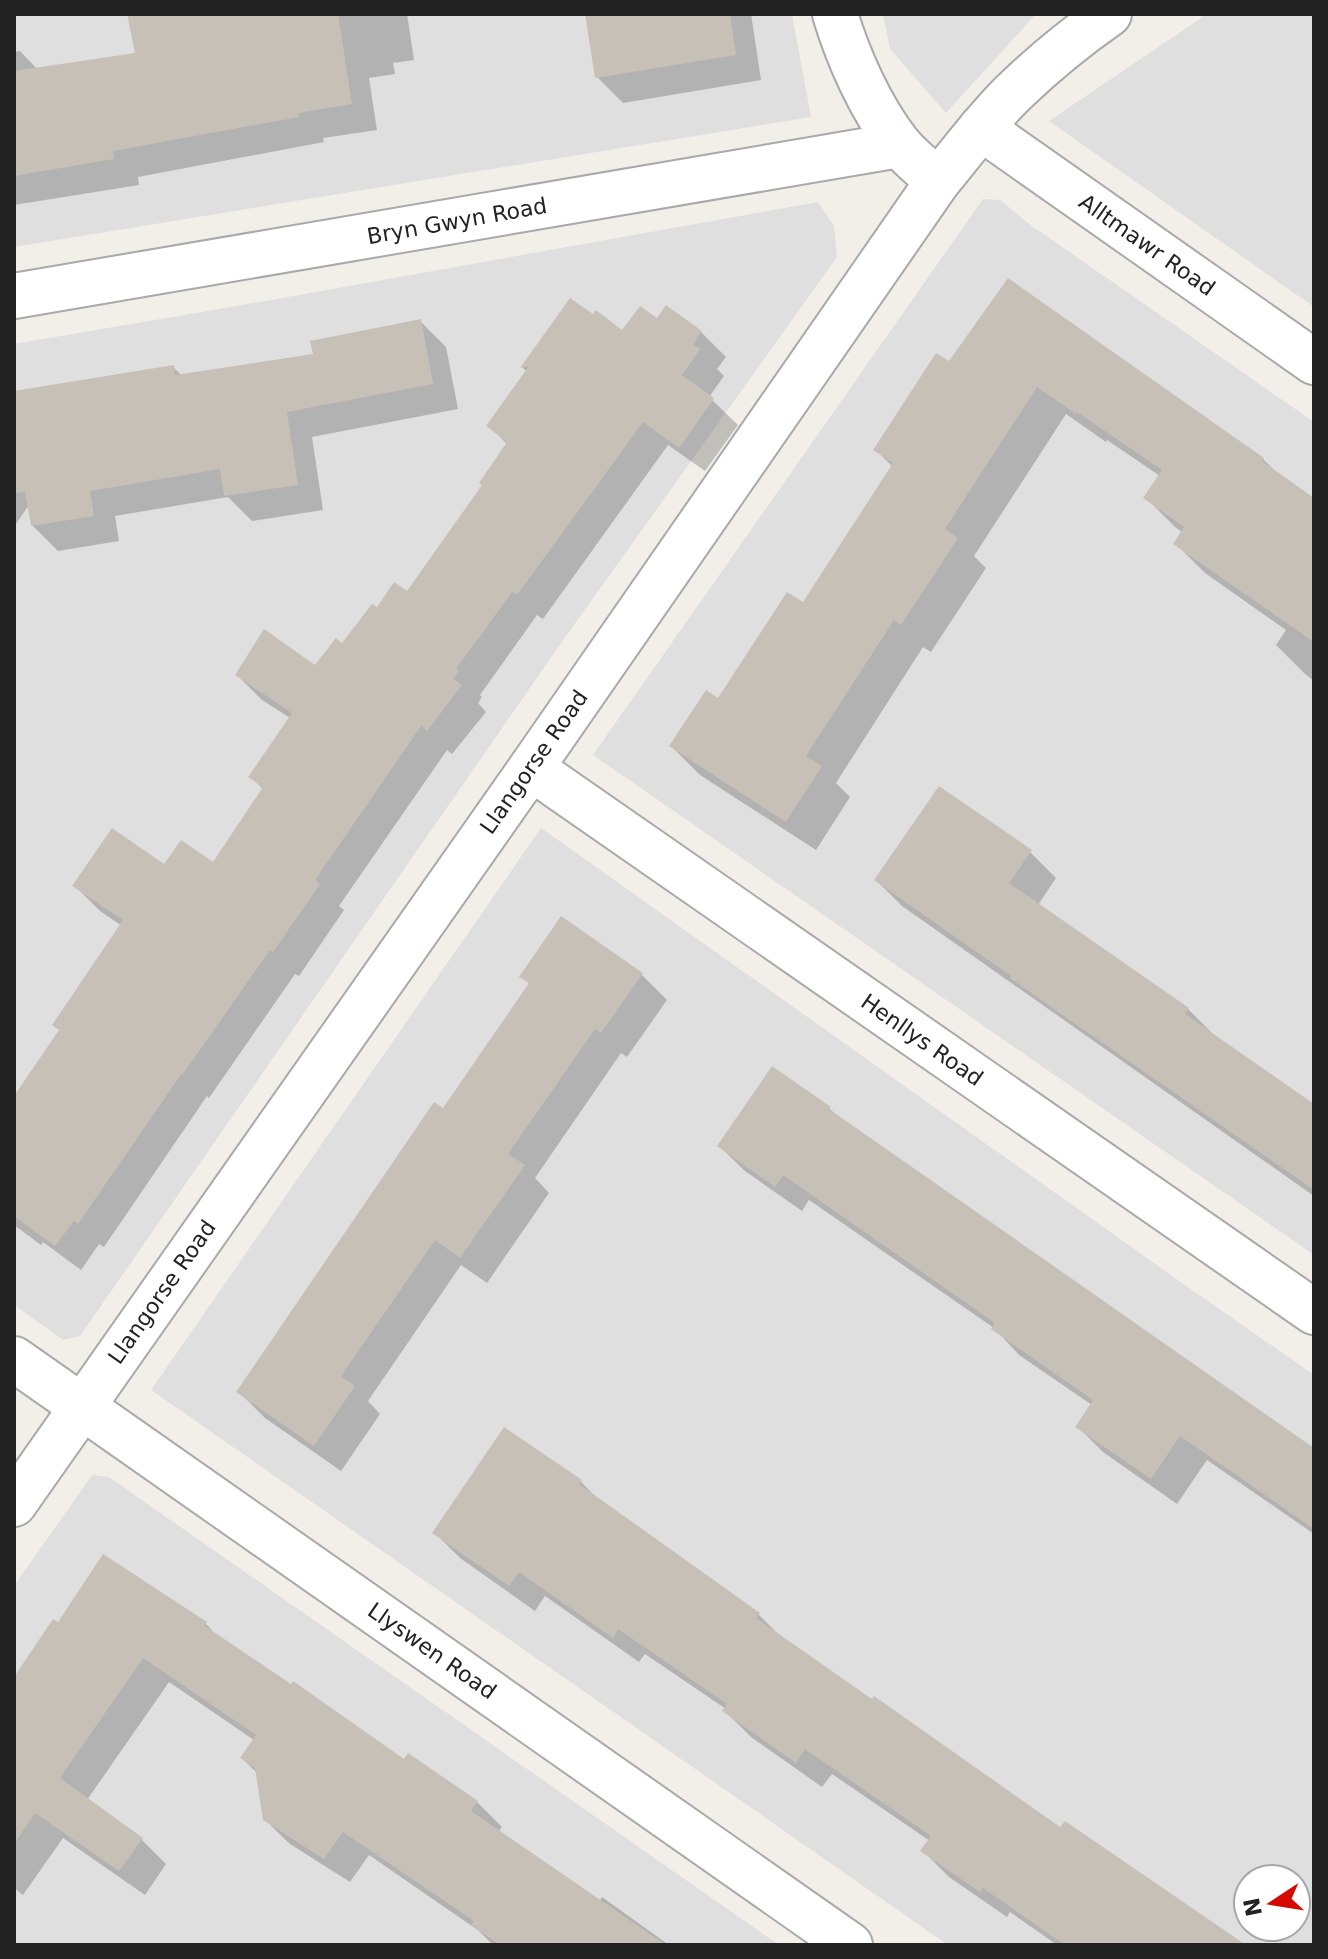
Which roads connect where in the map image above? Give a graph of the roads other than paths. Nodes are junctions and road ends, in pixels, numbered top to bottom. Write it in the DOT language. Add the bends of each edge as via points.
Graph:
graph roads {
  1 [pos="835,14"];
  2 [pos="1109,14"];
  3 [pos="981,128"];
  4 [pos="899,145"];
  5 [pos="938,181"];
  6 [pos="14,296"];
  7 [pos="1314,362"];
  8 [pos="531,768"];
  9 [pos="1314,1312"];
  10 [pos="14,1359"];
  11 [pos="83,1406"];
  12 [pos="14,1504"];
  13 [pos="850,1945"];
  1 -- 4 [label="street" via="852,61"];
  2 -- 3 [label="street, Llangorse Road" via="1022,85"];
  3 -- 5 [label="street, Llangorse Road"];
  3 -- 7 [label="street, Alltmawr Road"];
  4 -- 5 [label="street"];
  4 -- 6 [label="street, Bryn Gwyn Road"];
  5 -- 8 [label="street, Llangorse Road"];
  8 -- 9 [label="street, Henllys Road"];
  8 -- 11 [label="street, Llangorse Road"];
  10 -- 11 [label="street, Llyswen Road"];
  11 -- 12 [label="street, Llangorse Road"];
  11 -- 13 [label="street, Llyswen Road"];
}
